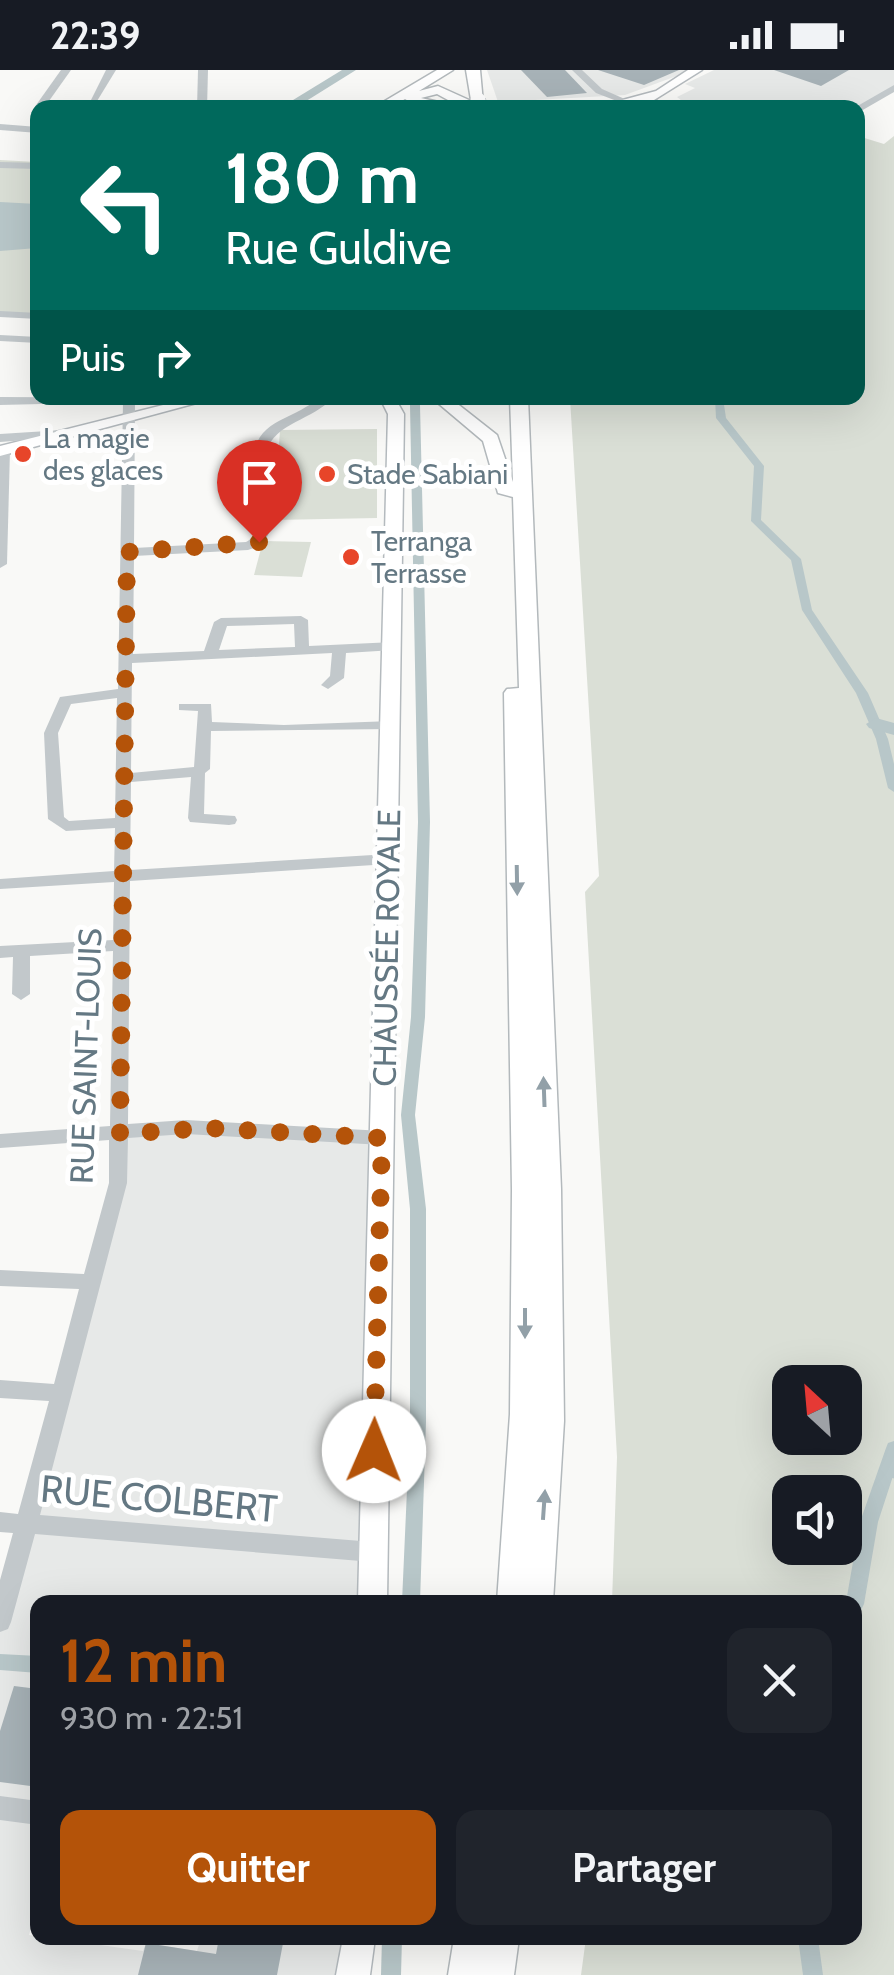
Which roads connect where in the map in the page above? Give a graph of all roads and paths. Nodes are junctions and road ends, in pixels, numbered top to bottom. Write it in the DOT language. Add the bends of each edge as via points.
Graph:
graph roads {
  1 [pos="66,70"];
  2 [pos="111,70"];
  3 [pos="207,70"];
  4 [pos="446,70"];
  5 [pos="460,70"];
  6 [pos="474,70"];
  7 [pos="577,70"];
  8 [pos="699,70"];
  9 [pos="894,88"];
  10 [pos="644,99"];
  11 [pos="44,100"];
  12 [pos="93,100"];
  13 [pos="206,100"];
  14 [pos="392,100"];
  15 [pos="415,100"];
  16 [pos="462,100"];
  17 [pos="471,100"];
  18 [pos="472,100"];
  19 [pos="608,100"];
  20 [pos="638,100"];
  21 [pos="648,100"];
  22 [pos="668,100"];
  23 [pos="865,104"];
  24 [pos="30,121"];
  25 [pos="0,128"];
  26 [pos="25,129"];
  27 [pos="30,129"];
  28 [pos="0,165"];
  29 [pos="30,166"];
  30 [pos="0,314"];
  31 [pos="30,316"];
  32 [pos="0,338"];
  33 [pos="30,340"];
  34 [pos="0,401"];
  35 [pos="30,401"];
  36 [pos="123,405"];
  37 [pos="127,405"];
  38 [pos="314,405"];
  39 [pos="396,405"];
  40 [pos="449,405"];
  41 [pos="506,405"];
  42 [pos="519,405"];
  43 [pos="4,445"];
  44 [pos="507,493"];
  45 [pos="1,529"];
  46 [pos="127,552"];
  47 [pos="0,564"];
  48 [pos="394,646"];
  49 [pos="340,649"];
  50 [pos="302,651"];
  51 [pos="210,656"];
  52 [pos="125,660"];
  53 [pos="328,685"];
  54 [pos="125,694"];
  55 [pos="184,707"];
  56 [pos="392,725"];
  57 [pos="204,726"];
  58 [pos="199,772"];
  59 [pos="124,778"];
  60 [pos="228,820"];
  61 [pos="124,823"];
  62 [pos="388,858"];
  63 [pos="124,876"];
  64 [pos="0,884"];
  65 [pos="122,946"];
  66 [pos="22,951"];
  67 [pos="0,952"];
  68 [pos="21,994"];
  69 [pos="120,1134"];
  70 [pos="382,1138"];
  71 [pos="0,1142"];
  72 [pos="0,1278"];
  73 [pos="93,1282"];
  74 [pos="0,1389"];
  75 [pos="62,1393"];
  76 [pos="0,1522"];
  77 [pos="27,1524"];
  78 [pos="372,1552"];
  79 [pos="372,1595"];
  80 [pos="512,1595"];
  81 [pos="537,1595"];
  82 [pos="0,1622"];
  83 [pos="0,1808"];
  84 [pos="30,1812"];
  85 [pos="358,1945"];
  86 [pos="471,1945"];
  87 [pos="500,1945"];
  88 [pos="353,1975"];
  89 [pos="466,1975"];
  90 [pos="496,1975"];
  1 -- 11 [label="street"];
  2 -- 12 [label="street"];
  3 -- 13 [label="street"];
  4 -- 14 [label="highway"];
  5 -- 17 [label="highway"];
  6 -- 18 [label="highway"];
  7 -- 19 [label="street"];
  8 -- 10 [label="main road"];
  8 -- 22 [label="main road" via="678,83"];
  9 -- 23 [label="street"];
  10 -- 20 [label="main road"];
  10 -- 21 [label="main road"];
  15 -- 16 [label="highway" via="412,96 438,90"];
  24 -- 26 [label="street"];
  25 -- 26 [label="street"];
  26 -- 27 [label="street"];
  28 -- 29 [label="street"];
  30 -- 31 [label="street"];
  32 -- 33 [label="street"];
  34 -- 35 [label="street"];
  36 -- 43 [label="main road" via="63,434"];
  37 -- 46 [label="street, RUE SAINT-LOUIS"];
  38 -- 46 [label="street" via="261,444 258,494 266,528 259,542"];
  39 -- 48 [label="main road, CHAUSSÉE ROYALE"];
  40 -- 44 [label="highway" via="491,439"];
  41 -- 44 [label="highway"];
  81 -- 42 [label="highway, one-way" via="549,1421 547,1189"];
  43 -- 45 [label="street"];
  44 -- 80 [label="highway, one-way" via="526,1190 525,1414"];
  45 -- 47 [label="street"];
  46 -- 52 [label="street, RUE SAINT-LOUIS"];
  48 -- 49 [label="street"];
  48 -- 56 [label="main road, CHAUSSÉE ROYALE"];
  49 -- 50 [label="street"];
  49 -- 53 [label="street" via="337,678"];
  50 -- 51 [label="street"];
  50 -- 51 [label="street" via="301,620 221,622"];
  51 -- 52 [label="street"];
  52 -- 54 [label="street, RUE SAINT-LOUIS"];
  54 -- 59 [label="street, RUE SAINT-LOUIS"];
  54 -- 61 [label="street" via="65,700 50,732 56,819 66,826"];
  55 -- 57 [label="street" via="206,707"];
  56 -- 57 [label="street"];
  56 -- 62 [label="main road, CHAUSSÉE ROYALE"];
  57 -- 58 [label="street"];
  58 -- 59 [label="street"];
  58 -- 60 [label="street" via="196,818"];
  59 -- 61 [label="street, RUE SAINT-LOUIS"];
  61 -- 63 [label="street, RUE SAINT-LOUIS"];
  62 -- 63 [label="street"];
  62 -- 70 [label="main road, CHAUSSÉE ROYALE"];
  63 -- 64 [label="street"];
  63 -- 65 [label="street, RUE SAINT-LOUIS"];
  65 -- 66 [label="street"];
  65 -- 69 [label="street, RUE SAINT-LOUIS"];
  66 -- 67 [label="street"];
  66 -- 68 [label="street"];
  69 -- 70 [label="street" via="196,1127"];
  69 -- 71 [label="street"];
  69 -- 73 [label="street, RUE SAINT-LOUIS" via="117,1193"];
  70 -- 78 [label="main road, CHAUSSÉE ROYALE"];
  72 -- 73 [label="street"];
  73 -- 75 [label="street, RUE SAINT-LOUIS"];
  74 -- 75 [label="street"];
  75 -- 77 [label="street, RUE SAINT-LOUIS"];
  76 -- 77 [label="street, RUE COLBERT"];
  77 -- 78 [label="street, RUE COLBERT"];
  77 -- 82 [label="street, RUE SAINT-LOUIS"];
  78 -- 79 [label="main road, CHAUSSÉE ROYALE"];
  83 -- 84 [label="street"];
  85 -- 88 [label="main road"];
  86 -- 89 [label="highway"];
  87 -- 90 [label="highway"];
}
